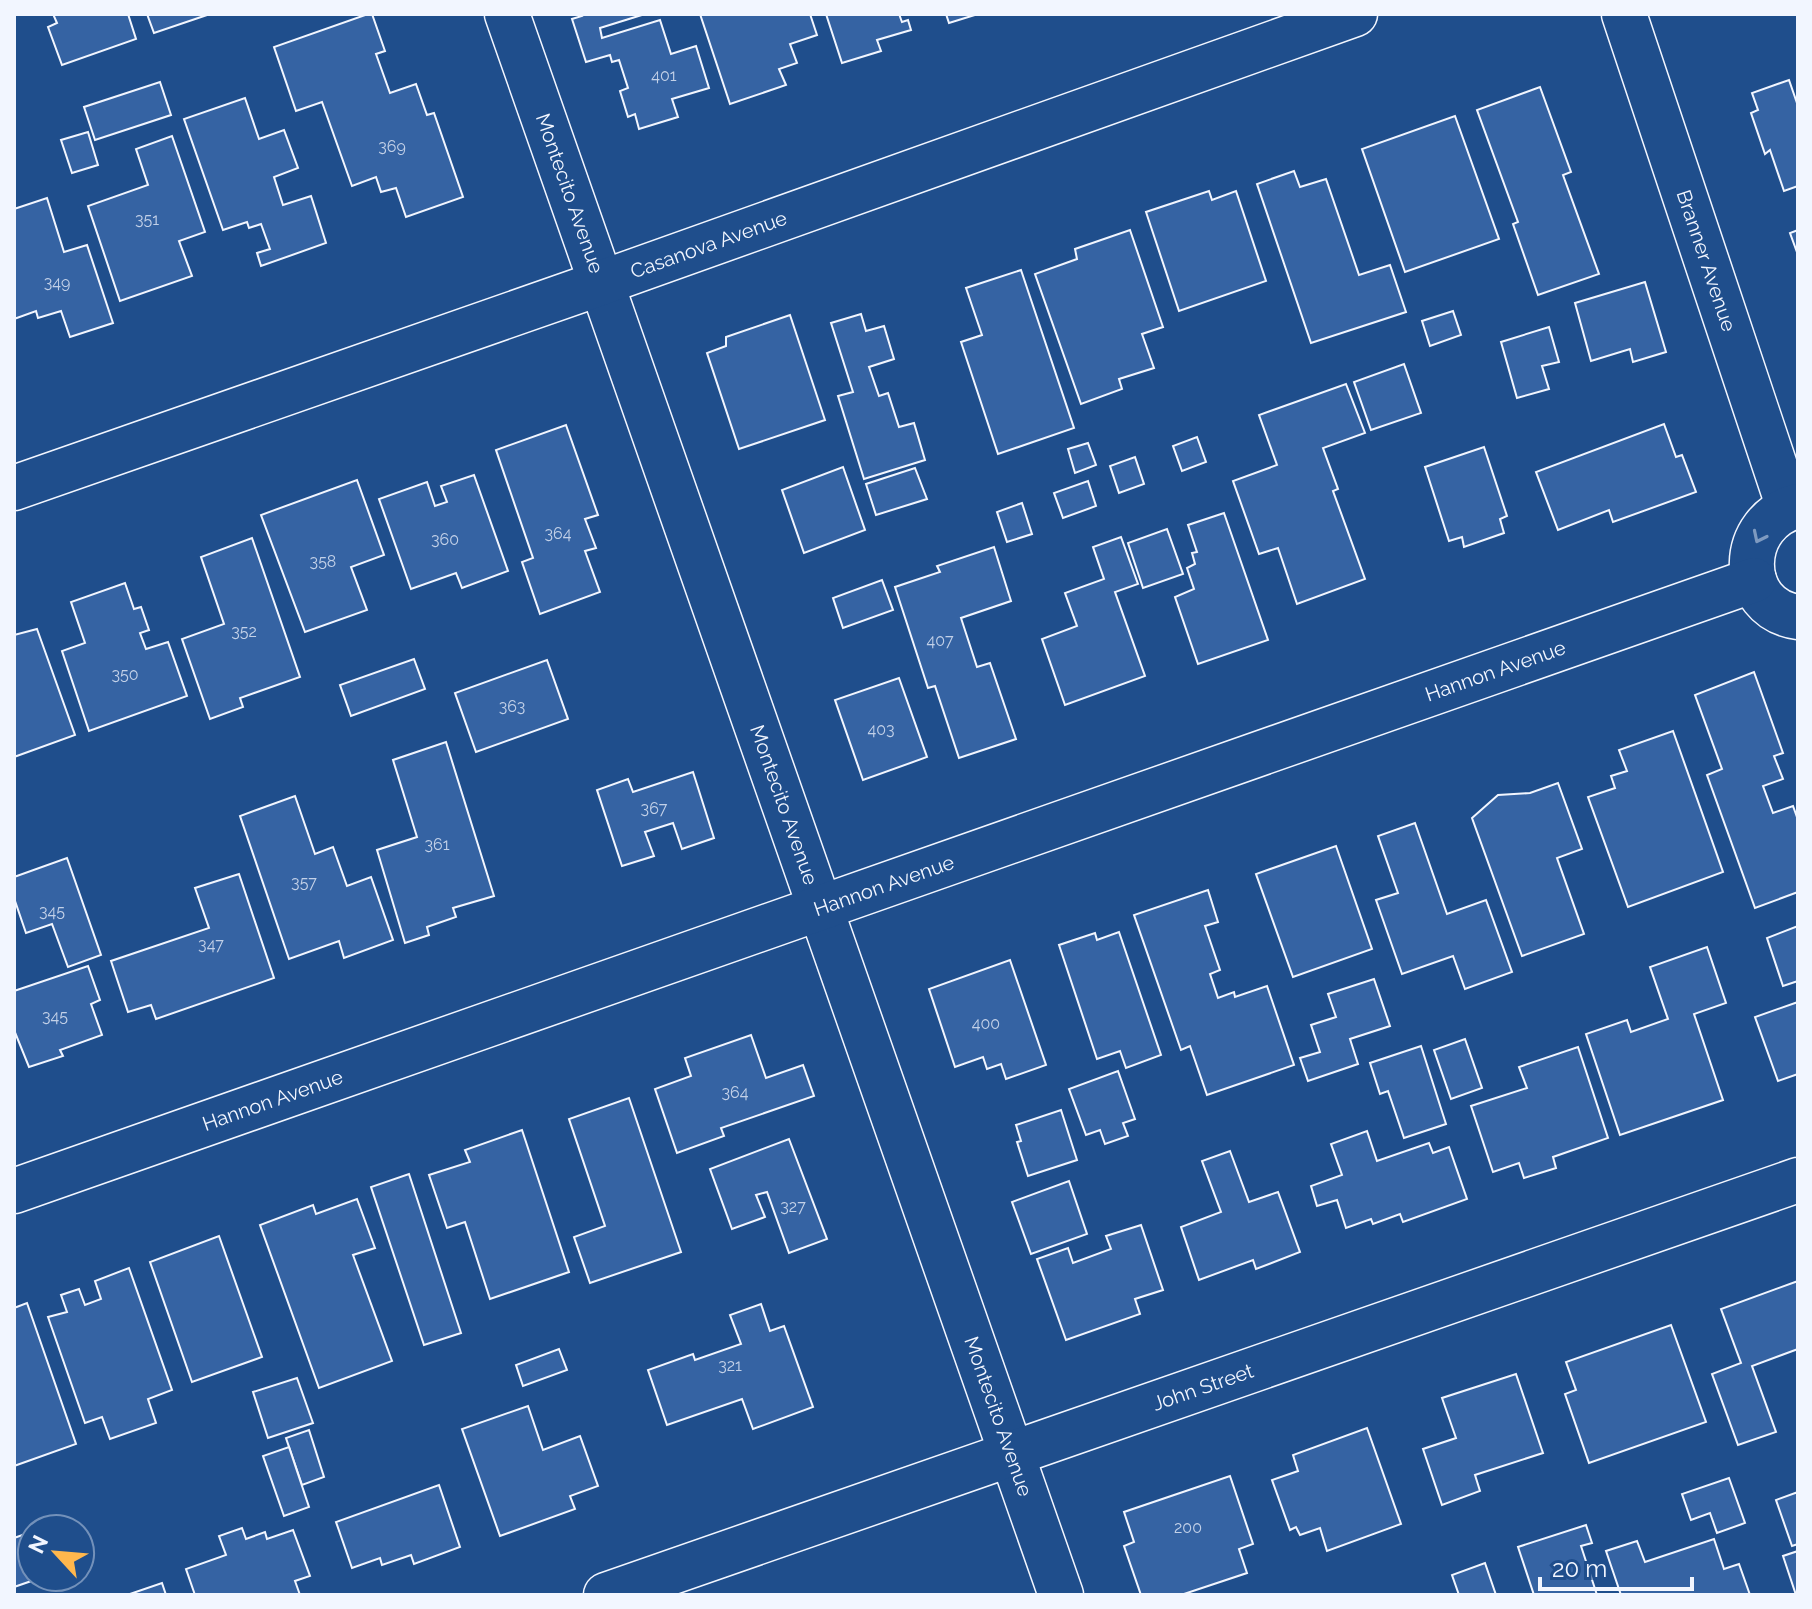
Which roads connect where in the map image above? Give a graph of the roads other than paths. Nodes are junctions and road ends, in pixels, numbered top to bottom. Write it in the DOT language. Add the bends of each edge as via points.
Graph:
graph roads {
  1 [pos="507,14"];
  2 [pos="1355,14"];
  3 [pos="1624,14"];
  4 [pos="601,283"];
  5 [pos="14,488"];
  6 [pos="1794,507"];
  7 [pos="1754,580"];
  8 [pos="1798,617"];
  9 [pos="819,907"];
  10 [pos="1798,1180"];
  11 [pos="14,1191"];
  12 [pos="1011,1453"];
  13 [pos="606,1595"];
  14 [pos="1061,1595"];
  1 -- 4 [label="street, Montecito Avenue"];
  2 -- 4 [label="street, Casanova Avenue"];
  3 -- 6 [label="street, Branner Avenue"];
  4 -- 5 [label="street, Casanova Avenue"];
  4 -- 9 [label="street, Montecito Avenue"];
  6 -- 7 [label="street, one-way" via="1762,529 1751,562"];
  7 -- 8 [label="street" via="1775,608"];
  7 -- 9 [label="street, Hannon Avenue"];
  9 -- 11 [label="street, Hannon Avenue"];
  9 -- 12 [label="street, Montecito Avenue"];
  10 -- 12 [label="street, John Street"];
  12 -- 13 [label="street, John Street"];
  12 -- 14 [label="street, Montecito Avenue"];
}
